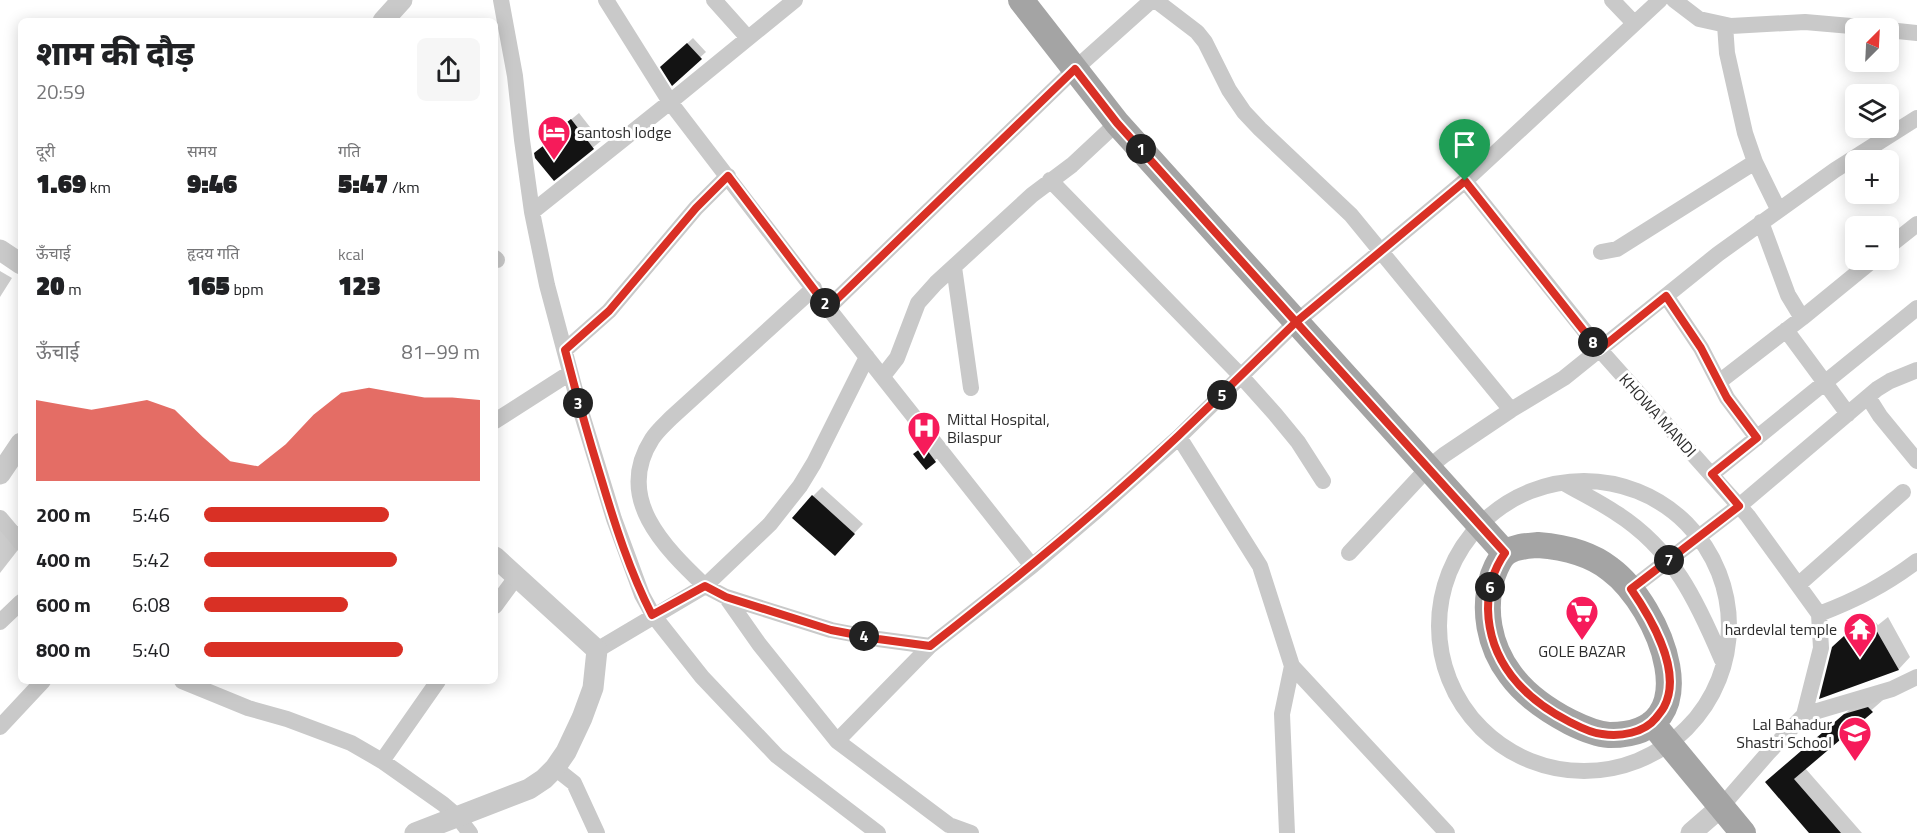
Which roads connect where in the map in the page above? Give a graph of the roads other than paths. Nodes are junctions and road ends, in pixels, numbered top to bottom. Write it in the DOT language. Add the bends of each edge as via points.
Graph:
graph roads {
  1 [pos="402,0"];
  2 [pos="501,0"];
  3 [pos="606,0"];
  4 [pos="714,0"];
  5 [pos="795,0"];
  6 [pos="1021,0"];
  7 [pos="1153,0"];
  8 [pos="1612,0"];
  9 [pos="1660,0"];
  10 [pos="1674,0"];
  11 [pos="386,18"];
  12 [pos="1634,23"];
  13 [pos="1725,25"];
  14 [pos="1845,25"];
  15 [pos="1899,31"];
  16 [pos="1917,33"];
  17 [pos="748,38"];
  18 [pos="1075,69"];
  19 [pos="670,102"];
  20 [pos="1917,118"];
  21 [pos="1117,123"];
  22 [pos="1755,162"];
  23 [pos="728,176"];
  24 [pos="1050,180"];
  25 [pos="1465,181"];
  26 [pos="1778,209"];
  27 [pos="532,212"];
  28 [pos="1761,222"];
  29 [pos="1917,224"];
  30 [pos="1899,238"];
  31 [pos="0,250"];
  32 [pos="1382,252"];
  33 [pos="1601,252"];
  34 [pos="18,262"];
  35 [pos="954,267"];
  36 [pos="1861,270"];
  37 [pos="814,288"];
  38 [pos="1666,296"];
  39 [pos="828,308"];
  40 [pos="1917,308"];
  41 [pos="1802,318"];
  42 [pos="1296,322"];
  43 [pos="1786,330"];
  44 [pos="565,350"];
  45 [pos="1599,350"];
  46 [pos="867,357"];
  47 [pos="1917,370"];
  48 [pos="570,372"];
  49 [pos="883,376"];
  50 [pos="1241,376"];
  51 [pos="1719,382"];
  52 [pos="1824,382"];
  53 [pos="971,388"];
  54 [pos="1868,397"];
  55 [pos="1511,410"];
  56 [pos="1848,414"];
  57 [pos="498,419"];
  58 [pos="1179,436"];
  59 [pos="1757,438"];
  60 [pos="18,447"];
  61 [pos="1917,461"];
  62 [pos="1428,468"];
  63 [pos="0,474"];
  64 [pos="1712,474"];
  65 [pos="1323,481"];
  66 [pos="1564,483"];
  67 [pos="1903,492"];
  68 [pos="1739,506"];
  69 [pos="0,518"];
  70 [pos="1480,526"];
  71 [pos="1702,535"];
  72 [pos="18,539"];
  73 [pos="1349,553"];
  74 [pos="1505,553"];
  75 [pos="498,559"];
  76 [pos="1670,559"];
  77 [pos="1917,561"];
  78 [pos="1032,566"];
  79 [pos="518,576"];
  80 [pos="1798,585"];
  81 [pos="705,586"];
  82 [pos="1631,589"];
  83 [pos="726,597"];
  84 [pos="498,602"];
  85 [pos="18,605"];
  86 [pos="1819,614"];
  87 [pos="652,615"];
  88 [pos="0,622"];
  89 [pos="930,646"];
  90 [pos="597,650"];
  91 [pos="1723,662"];
  92 [pos="1292,666"];
  93 [pos="1917,677"];
  94 [pos="40,684"];
  95 [pos="189,684"];
  96 [pos="436,684"];
  97 [pos="1804,715"];
  98 [pos="1652,723"];
  99 [pos="0,727"];
  100 [pos="837,741"];
  101 [pos="1672,747"];
  102 [pos="382,761"];
  103 [pos="555,768"];
  104 [pos="1721,807"];
  105 [pos="457,816"];
  106 [pos="415,833"];
  107 [pos="470,833"];
  108 [pos="597,833"];
  109 [pos="878,833"];
  110 [pos="971,833"];
  111 [pos="1287,833"];
  112 [pos="1447,833"];
  113 [pos="1691,833"];
  114 [pos="1743,833"];
  1 -- 11 [label="street"];
  2 -- 27 [label="street"];
  3 -- 19 [label="street"];
  4 -- 17 [label="street"];
  5 -- 17 [label="street"];
  6 -- 18 [label="main road"];
  7 -- 18 [label="street"];
  7 -- 32 [label="street" via="1197,32 1244,112 1351,215"];
  8 -- 12 [label="street"];
  9 -- 12 [label="street"];
  10 -- 13 [label="street" via="1699,19"];
  12 -- 25 [label="street"];
  13 -- 14 [label="street" via="1805,22"];
  13 -- 22 [label="street" via="1727,53"];
  15 -- 16 [label="street"];
  17 -- 19 [label="street"];
  18 -- 21 [label="main road"];
  18 -- 39 [label="street"];
  19 -- 23 [label="street"];
  19 -- 27 [label="street"];
  20 -- 26 [label="street"];
  21 -- 24 [label="street"];
  21 -- 42 [label="main road"];
  22 -- 26 [label="street"];
  22 -- 33 [label="street" via="1617,249"];
  23 -- 37 [label="street"];
  23 -- 44 [label="street" via="609,311"];
  24 -- 35 [label="street"];
  24 -- 50 [label="street"];
  25 -- 32 [label="street"];
  25 -- 45 [label="street, KHOWA MANDI"];
  26 -- 28 [label="street"];
  27 -- 44 [label="street"];
  28 -- 38 [label="street"];
  28 -- 41 [label="street" via="1788,295"];
  29 -- 30 [label="street"];
  31 -- 34 [label="street"];
  32 -- 42 [label="street"];
  32 -- 55 [label="street"];
  35 -- 49 [label="street" via="918,303 897,358"];
  35 -- 53 [label="street"];
  36 -- 41 [label="street"];
  37 -- 39 [label="street"];
  37 -- 81 [label="street" via="670,418 645,452 639,473 640,499 650,525"];
  38 -- 45 [label="street"];
  38 -- 51 [label="street"];
  39 -- 46 [label="street"];
  40 -- 52 [label="street"];
  41 -- 43 [label="street"];
  42 -- 50 [label="street"];
  42 -- 62 [label="main road"];
  43 -- 51 [label="street"];
  43 -- 52 [label="street"];
  44 -- 48 [label="street"];
  45 -- 55 [label="street" via="1564,378"];
  45 -- 64 [label="street, KHOWA MANDI"];
  46 -- 49 [label="street"];
  46 -- 81 [label="street" via="800,486 770,524"];
  47 -- 54 [label="street" via="1890,381"];
  48 -- 57 [label="street"];
  48 -- 87 [label="street" via="614,519"];
  49 -- 78 [label="street"];
  50 -- 58 [label="street"];
  50 -- 65 [label="street" via="1298,441"];
  51 -- 59 [label="street"];
  52 -- 56 [label="street"];
  52 -- 59 [label="street"];
  54 -- 56 [label="street"];
  54 -- 61 [label="street"];
  55 -- 62 [label="street"];
  56 -- 68 [label="street"];
  58 -- 78 [label="street"];
  58 -- 92 [label="street" via="1260,566"];
  59 -- 64 [label="street"];
  60 -- 63 [label="street"];
  62 -- 70 [label="main road"];
  62 -- 73 [label="street"];
  64 -- 68 [label="street, KHOWA MANDI"];
  66 -- 70 [label="street" via="1525,493"];
  66 -- 71 [label="street" via="1611,482 1639,489 1682,513"];
  66 -- 76 [label="street" via="1617,513"];
  67 -- 80 [label="street"];
  68 -- 71 [label="street"];
  68 -- 80 [label="street, KHOWA MANDI"];
  69 -- 72 [label="street"];
  70 -- 74 [label="main road"];
  70 -- 101 [label="street" via="1456,555 1446,575 1441,602 1448,677 1465,707 1489,734 1526,759 1560,774 1612,774 1639,767"];
  71 -- 76 [label="street"];
  71 -- 91 [label="street" via="1723,595"];
  74 -- 82 [label="main road" via="1520,546 1559,546 1610,568"];
  74 -- 98 [label="main road" via="1492,579 1488,626 1496,652 1510,675 1556,715 1600,734 1639,731"];
  75 -- 79 [label="street"];
  76 -- 82 [label="street"];
  76 -- 91 [label="street" via="1691,591"];
  77 -- 86 [label="street" via="1869,594"];
  78 -- 89 [label="street"];
  79 -- 84 [label="street"];
  79 -- 90 [label="street"];
  80 -- 86 [label="street, KHOWA MANDI"];
  81 -- 83 [label="street"];
  81 -- 87 [label="street"];
  82 -- 98 [label="main road" via="1648,613 1667,661 1670,687 1665,706"];
  83 -- 89 [label="street" via="831,630"];
  83 -- 100 [label="street"];
  85 -- 88 [label="street"];
  86 -- 97 [label="street" via="1821,648"];
  87 -- 90 [label="street"];
  87 -- 109 [label="street" via="702,677 777,756"];
  89 -- 100 [label="street"];
  90 -- 103 [label="street" via="593,688 566,752"];
  91 -- 101 [label="street" via="1713,688"];
  92 -- 111 [label="street" via="1282,714"];
  92 -- 112 [label="street"];
  93 -- 97 [label="street" via="1892,689"];
  94 -- 99 [label="street"];
  95 -- 102 [label="street" via="248,708 321,730"];
  96 -- 102 [label="street"];
  97 -- 104 [label="street"];
  98 -- 101 [label="main road"];
  100 -- 110 [label="street" via="949,825"];
  101 -- 104 [label="main road"];
  102 -- 105 [label="street"];
  103 -- 105 [label="street" via="529,789"];
  103 -- 108 [label="street" via="574,783"];
  104 -- 113 [label="street"];
  104 -- 114 [label="main road"];
  105 -- 106 [label="street"];
  105 -- 107 [label="street"];
}
